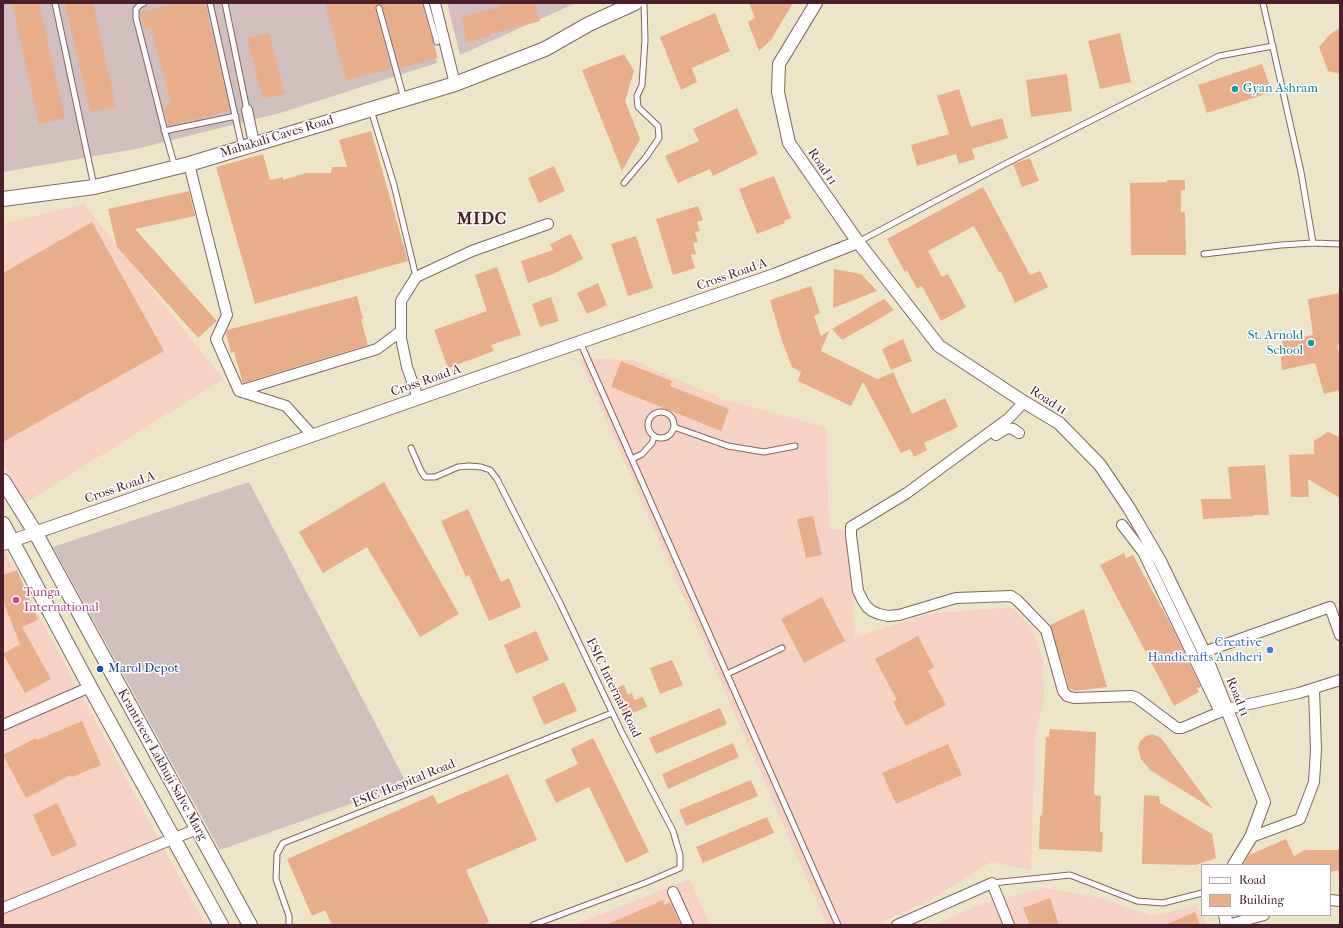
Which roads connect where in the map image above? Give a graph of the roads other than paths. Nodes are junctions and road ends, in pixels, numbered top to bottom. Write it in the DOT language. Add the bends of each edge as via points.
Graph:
graph roads {
  1 [pos="55,3"];
  2 [pos="144,3"];
  3 [pos="210,3"];
  4 [pos="225,3"];
  5 [pos="425,3"];
  6 [pos="435,3"];
  7 [pos="635,3"];
  8 [pos="644,3"];
  9 [pos="816,3"];
  10 [pos="1263,3"];
  11 [pos="379,8"];
  12 [pos="436,42"];
  13 [pos="1273,46"];
  14 [pos="455,84"];
  15 [pos="404,99"];
  16 [pos="371,109"];
  17 [pos="247,110"];
  18 [pos="236,116"];
  19 [pos="164,131"];
  20 [pos="248,145"];
  21 [pos="189,164"];
  22 [pos="175,167"];
  23 [pos="624,183"];
  24 [pos="94,186"];
  25 [pos="3,199"];
  26 [pos="548,224"];
  27 [pos="858,242"];
  28 [pos="1313,243"];
  29 [pos="1340,244"];
  30 [pos="1204,254"];
  31 [pos="416,278"];
  32 [pos="401,330"];
  33 [pos="580,342"];
  34 [pos="239,391"];
  35 [pos="418,398"];
  36 [pos="1024,402"];
  37 [pos="674,427"];
  38 [pos="1018,433"];
  39 [pos="312,436"];
  40 [pos="654,437"];
  41 [pos="795,446"];
  42 [pos="411,448"];
  43 [pos="632,459"];
  44 [pos="3,481"];
  45 [pos="906,494"];
  46 [pos="3,524"];
  47 [pos="1122,525"];
  48 [pos="34,532"];
  49 [pos="7,542"];
  50 [pos="1340,635"];
  51 [pos="782,648"];
  52 [pos="1204,652"];
  53 [pos="727,674"];
  54 [pos="1340,680"];
  55 [pos="90,687"];
  56 [pos="1314,688"];
  57 [pos="1223,710"];
  58 [pos="612,713"];
  59 [pos="3,725"];
  60 [pos="197,829"];
  61 [pos="1252,837"];
  62 [pos="174,838"];
  63 [pos="1235,864"];
  64 [pos="992,884"];
  65 [pos="674,892"];
  66 [pos="1201,893"];
  67 [pos="3,908"];
  68 [pos="1260,916"];
  69 [pos="221,925"];
  70 [pos="250,925"];
  71 [pos="289,925"];
  72 [pos="533,925"];
  73 [pos="688,925"];
  74 [pos="838,925"];
  75 [pos="897,925"];
  76 [pos="1009,925"];
  77 [pos="1228,925"];
  1 -- 24 [label="lane"];
  2 -- 19 [label="lane" via="136,9 136,18"];
  3 -- 18 [label="lane"];
  4 -- 17 [label="lane"];
  5 -- 12 [label="lane"];
  6 -- 14 [label="street"];
  7 -- 14 [label="main road, Mahakali Caves Road" via="545,48"];
  8 -- 23 [label="lane" via="645,40 642,85 637,96 638,107 658,126 659,138"];
  9 -- 27 [label="street, Road 11" via="779,64 778,92 789,143"];
  10 -- 13 [label="lane"];
  11 -- 15 [label="lane"];
  13 -- 27 [label="lane" via="1219,56"];
  13 -- 28 [label="lane" via="1301,172"];
  14 -- 15 [label="main road, Mahakali Caves Road"];
  15 -- 16 [label="main road, Mahakali Caves Road"];
  16 -- 20 [label="main road, Mahakali Caves Road"];
  16 -- 31 [label="lane" via="394,185"];
  17 -- 20 [label="street"];
  18 -- 19 [label="lane"];
  18 -- 20 [label="lane"];
  19 -- 22 [label="lane"];
  20 -- 21 [label="main road, Mahakali Caves Road"];
  21 -- 22 [label="main road, Mahakali Caves Road"];
  21 -- 34 [label="street" via="227,315 216,340"];
  22 -- 24 [label="main road, Mahakali Caves Road"];
  24 -- 25 [label="main road, Mahakali Caves Road"];
  26 -- 31 [label="street" via="472,251"];
  27 -- 33 [label="street, Cross Road A" via="774,275"];
  27 -- 36 [label="street, Road 11" via="939,346"];
  28 -- 29 [label="lane"];
  28 -- 30 [label="lane"];
  31 -- 32 [label="street" via="402,301"];
  32 -- 34 [label="street" via="376,349"];
  32 -- 35 [label="street" via="407,367"];
  33 -- 35 [label="street, Cross Road A"];
  33 -- 43 [label="lane"];
  34 -- 39 [label="street" via="286,406"];
  35 -- 39 [label="street, Cross Road A"];
  36 -- 45 [label="street" via="1009,418"];
  36 -- 52 [label="street, Road 11" via="1059,423 1100,465 1160,561"];
  37 -- 40 [label="lane" via="667,437"];
  37 -- 40 [label="lane" via="670,415 656,412 650,418 648,426"];
  37 -- 41 [label="lane" via="728,446 764,452"];
  38 -- 45 [label="street" via="1010,428 1004,429 913,497 908,498"];
  39 -- 48 [label="street, Cross Road A"];
  40 -- 43 [label="lane" via="642,454"];
  42 -- 58 [label="lane, ESIC Internal Road" via="425,477 435,477 458,467 469,466 490,470 497,479"];
  43 -- 53 [label="lane"];
  44 -- 48 [label="main road, Krantiveer Lakhuji Salve Marg"];
  45 -- 57 [label="street" via="850,529 859,595 872,611 888,616 899,615 956,598 1011,596 1047,632 1063,691 1067,696 1132,696 1171,725 1180,728"];
  46 -- 49 [label="main road, Krantiveer Lakhuji Salve Marg"];
  47 -- 57 [label="street" via="1143,552"];
  48 -- 49 [label="street, Cross Road A"];
  48 -- 60 [label="main road, Krantiveer Lakhuji Salve Marg"];
  49 -- 55 [label="main road, Krantiveer Lakhuji Salve Marg"];
  50 -- 52 [label="street" via="1330,607"];
  51 -- 53 [label="lane"];
  52 -- 57 [label="street, Road 11"];
  53 -- 74 [label="lane"];
  54 -- 56 [label="street"];
  55 -- 59 [label="street"];
  55 -- 62 [label="main road, Krantiveer Lakhuji Salve Marg"];
  56 -- 57 [label="street"];
  56 -- 61 [label="street" via="1314,782 1300,819"];
  57 -- 61 [label="street, Road 11" via="1264,802"];
  58 -- 71 [label="lane, ESIC Hospital Road" via="283,843 277,854 276,879 289,916"];
  58 -- 72 [label="lane, ESIC Internal Road" via="673,831 680,855 680,868"];
  60 -- 62 [label="street"];
  60 -- 70 [label="main road, Krantiveer Lakhuji Salve Marg"];
  61 -- 63 [label="street, Road 11"];
  62 -- 67 [label="street"];
  62 -- 69 [label="main road, Krantiveer Lakhuji Salve Marg"];
  64 -- 66 [label="lane" via="1070,875 1137,901 1163,903"];
  64 -- 75 [label="street"];
  64 -- 76 [label="street"];
  65 -- 73 [label="street"];
  68 -- 77 [label="street"];
}
